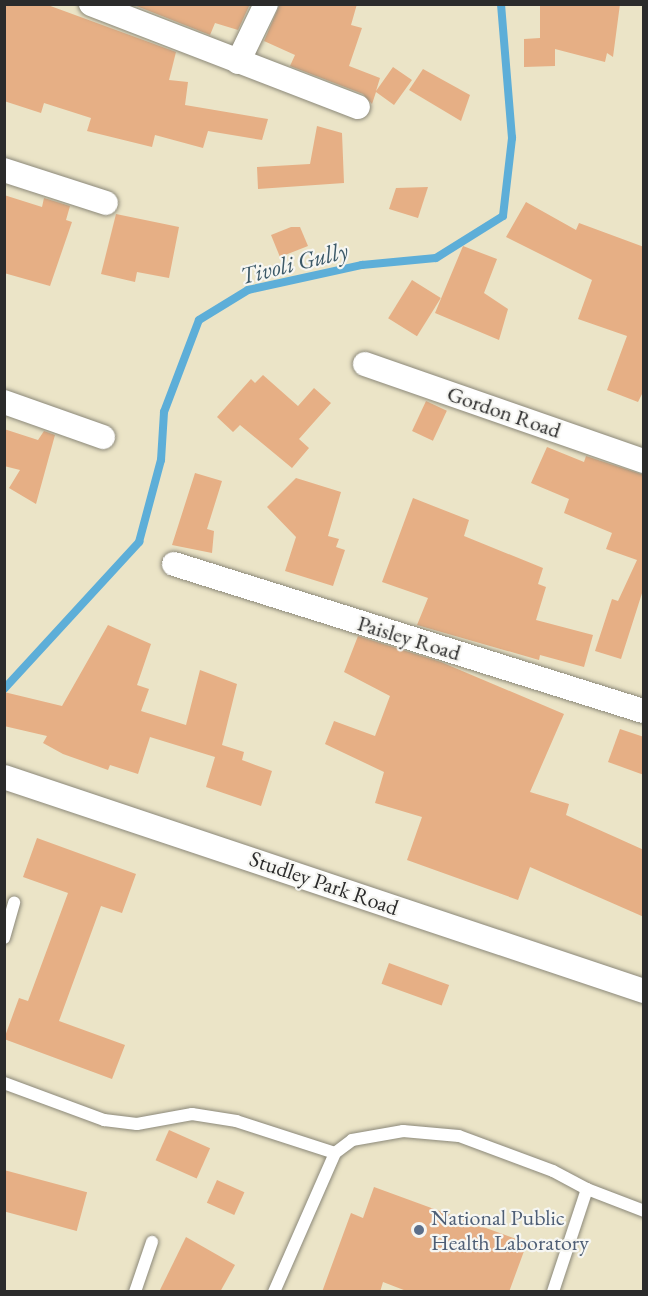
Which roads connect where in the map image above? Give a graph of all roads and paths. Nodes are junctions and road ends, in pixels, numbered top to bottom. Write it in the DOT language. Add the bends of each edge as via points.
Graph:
graph roads {
  1 [pos="91,4"];
  2 [pos="266,4"];
  3 [pos="238,62"];
  4 [pos="358,107"];
  5 [pos="4,171"];
  6 [pos="106,203"];
  7 [pos="365,364"];
  8 [pos="4,402"];
  9 [pos="103,437"];
  10 [pos="644,461"];
  11 [pos="174,564"];
  12 [pos="644,711"];
  13 [pos="4,777"];
  14 [pos="14,902"];
  15 [pos="4,938"];
  16 [pos="644,991"];
  17 [pos="4,1083"];
  18 [pos="334,1153"];
  19 [pos="587,1189"];
  20 [pos="644,1211"];
  21 [pos="152,1242"];
  22 [pos="135,1292"];
  23 [pos="274,1292"];
  24 [pos="554,1292"];
  1 -- 3 [label="street"];
  2 -- 3 [label="street"];
  3 -- 4 [label="street"];
  5 -- 6 [label="street"];
  7 -- 10 [label="street, Gordon Road"];
  8 -- 9 [label="street"];
  11 -- 12 [label="street, Paisley Road"];
  13 -- 16 [label="street, Studley Park Road"];
  14 -- 15 [label="lane"];
  17 -- 18 [label="lane" via="104,1120 137,1124 192,1114 236,1121"];
  18 -- 19 [label="lane" via="352,1140 403,1131 459,1137 553,1171"];
  18 -- 23 [label="lane"];
  19 -- 20 [label="lane"];
  19 -- 24 [label="lane"];
  21 -- 22 [label="lane"];
}
